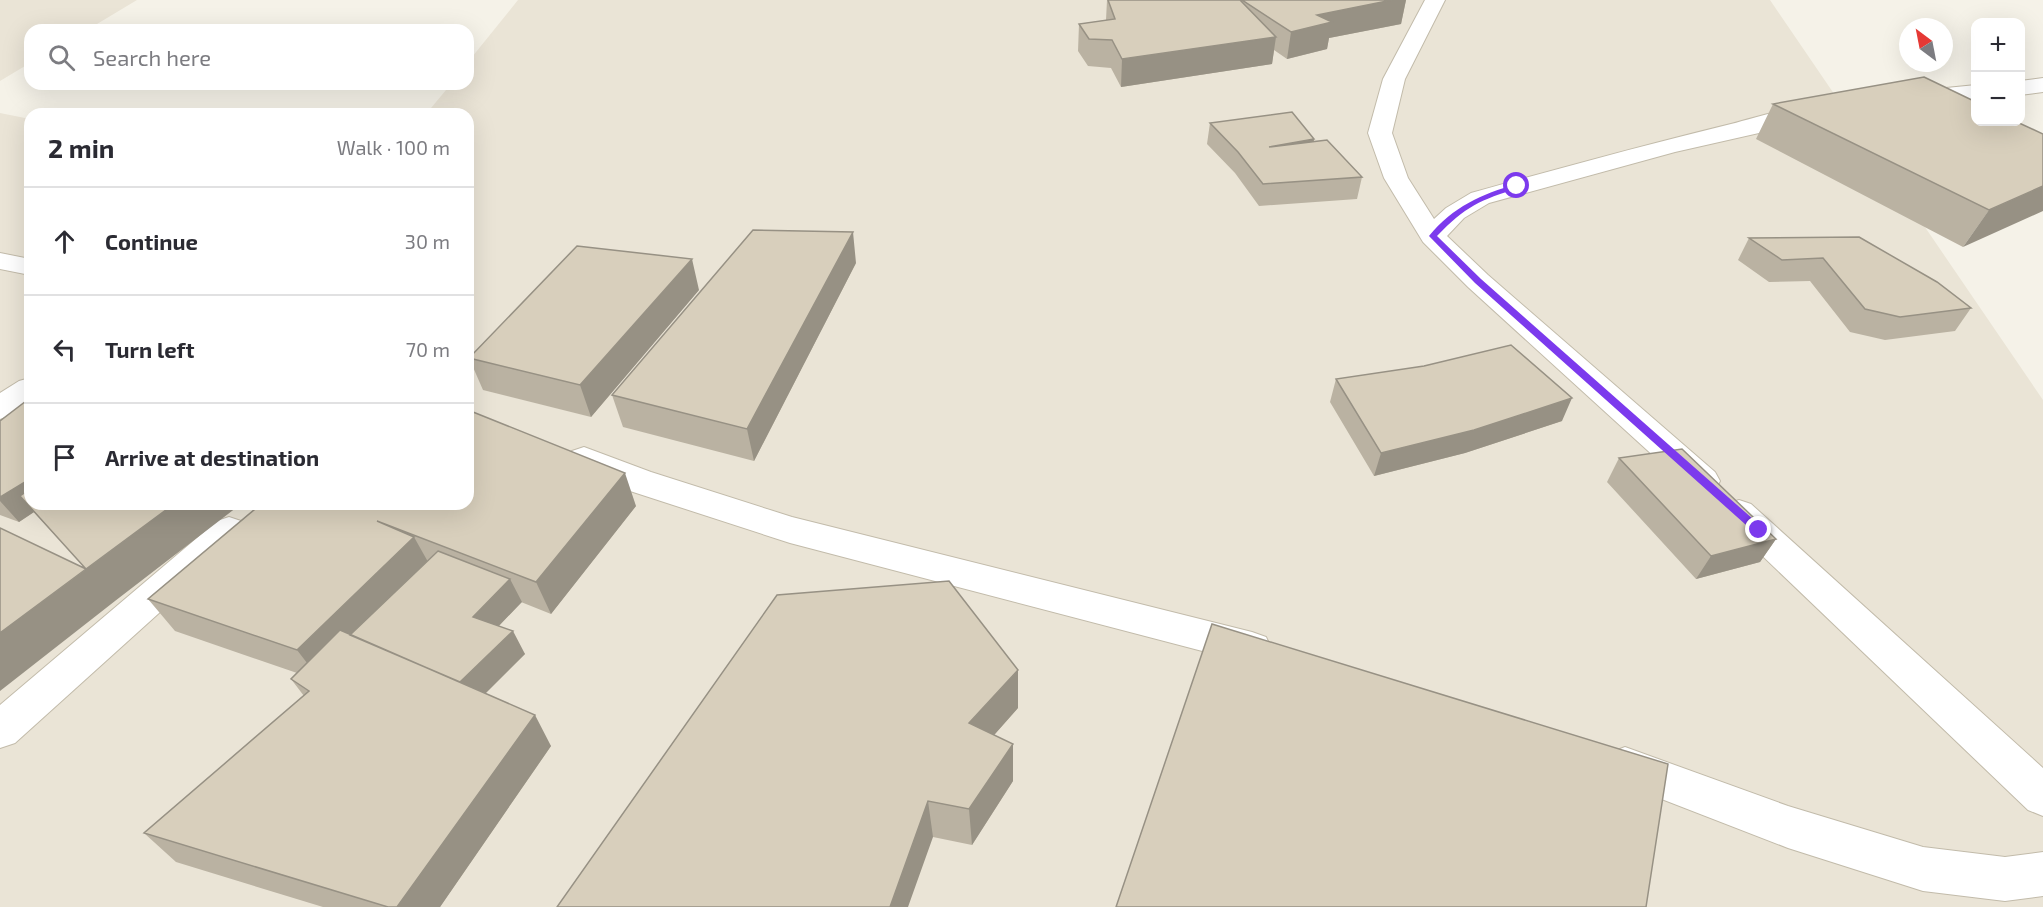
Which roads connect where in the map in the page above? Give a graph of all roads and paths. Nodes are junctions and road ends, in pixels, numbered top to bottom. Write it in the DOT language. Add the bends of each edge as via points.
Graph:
graph roads {
  1 [pos="1435,0"];
  2 [pos="2043,85"];
  3 [pos="2025,87"];
  4 [pos="1971,93"];
  5 [pos="1894,102"];
  6 [pos="1836,111"];
  7 [pos="1432,236"];
  8 [pos="0,261"];
  9 [pos="24,266"];
  10 [pos="24,392"];
  11 [pos="0,408"];
  12 [pos="554,447"];
  13 [pos="229,530"];
  14 [pos="1291,659"];
  15 [pos="0,730"];
  16 [pos="1591,753"];
  17 [pos="2043,796"];
  18 [pos="2043,874"];
  1 -- 7 [label="street" via="1394,79 1380,133 1396,178"];
  2 -- 3 [label="street"];
  4 -- 5 [label="street"];
  6 -- 7 [label="street" via="1766,123 1517,186 1463,208"];
  7 -- 17 [label="street" via="1759,530"];
  8 -- 9 [label="street"];
  10 -- 11 [label="street"];
  12 -- 14 [label="street" via="639,481 790,530"];
  13 -- 15 [label="street"];
  16 -- 18 [label="street" via="1788,827 1923,869 2005,879"];
}
